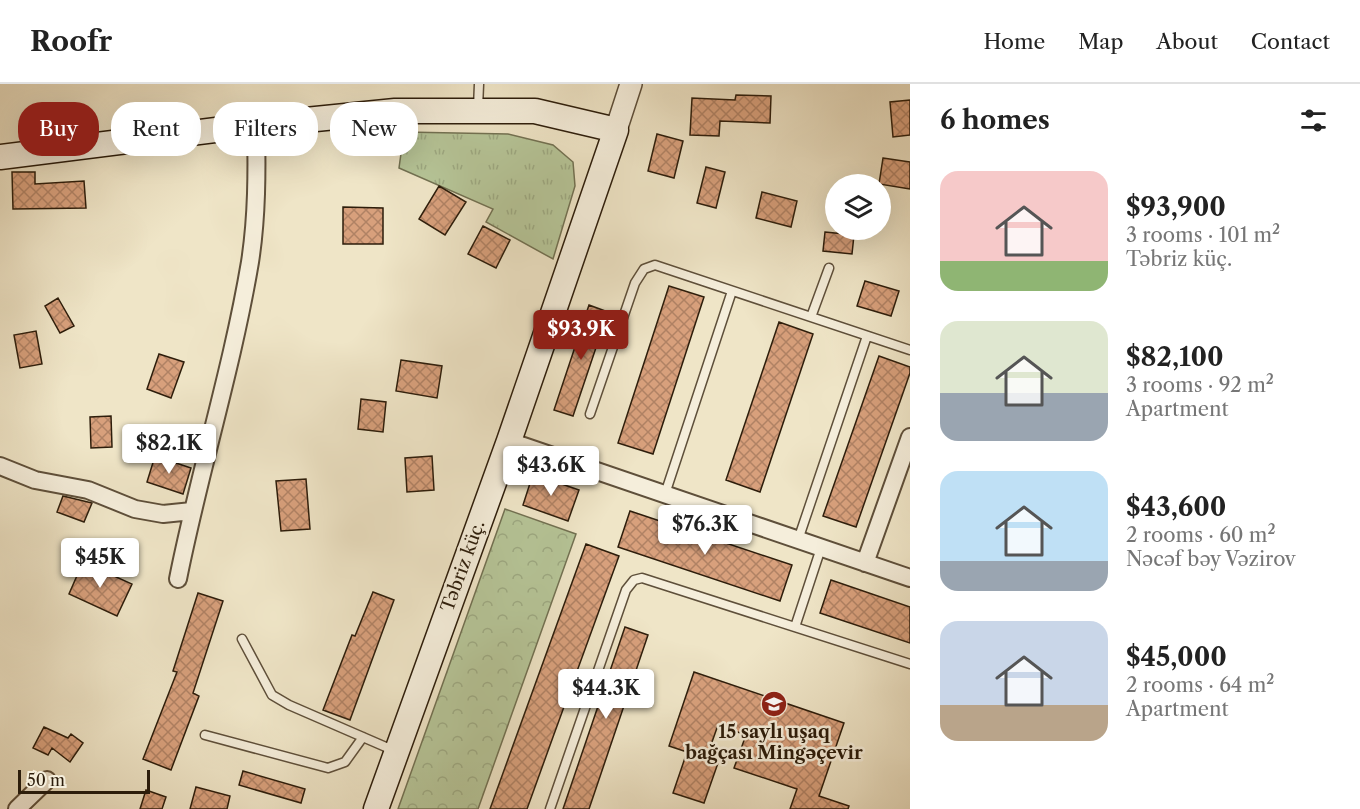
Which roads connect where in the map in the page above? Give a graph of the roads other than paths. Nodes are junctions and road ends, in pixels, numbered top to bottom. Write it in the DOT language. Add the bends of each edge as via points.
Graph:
graph roads {
  1 [pos="479,84"];
  2 [pos="631,84"];
  3 [pos="478,109"];
  4 [pos="318,119"];
  5 [pos="616,130"];
  6 [pos="213,131"];
  7 [pos="256,156"];
  8 [pos="0,158"];
  9 [pos="828,268"];
  10 [pos="732,291"];
  11 [pos="811,317"];
  12 [pos="867,336"];
  13 [pos="910,351"];
  14 [pos="590,414"];
  15 [pos="910,437"];
  16 [pos="509,441"];
  17 [pos="0,466"];
  18 [pos="665,494"];
  19 [pos="192,511"];
  20 [pos="798,540"];
  21 [pos="821,548"];
  22 [pos="865,563"];
  23 [pos="910,578"];
  24 [pos="178,579"];
  25 [pos="795,627"];
  26 [pos="242,639"];
  27 [pos="910,664"];
  28 [pos="205,735"];
  29 [pos="363,737"];
  30 [pos="396,751"];
  31 [pos="47,780"];
  32 [pos="16,809"];
  33 [pos="376,809"];
  34 [pos="550,809"];
  1 -- 3 [label="lane"];
  2 -- 5 [label="street, Təbriz küç."];
  3 -- 4 [label="main road" via="395,111"];
  3 -- 5 [label="main road" via="535,111"];
  5 -- 16 [label="main road, Təbriz küç."];
  6 -- 8 [label="main road"];
  7 -- 19 [label="street" via="250,260"];
  9 -- 11 [label="lane"];
  10 -- 11 [label="lane"];
  10 -- 14 [label="lane" via="656,265 644,268 635,283"];
  10 -- 18 [label="lane"];
  11 -- 12 [label="lane"];
  12 -- 13 [label="lane"];
  12 -- 20 [label="lane"];
  15 -- 22 [label="street"];
  16 -- 18 [label="street"];
  16 -- 30 [label="main road, Təbriz küç."];
  17 -- 19 [label="street" via="35,480 88,490 135,508 163,514"];
  18 -- 20 [label="street"];
  19 -- 24 [label="street"];
  20 -- 21 [label="street"];
  21 -- 22 [label="street"];
  21 -- 25 [label="lane"];
  22 -- 23 [label="street"];
  25 -- 27 [label="lane"];
  25 -- 34 [label="lane" via="642,578 634,580 626,590"];
  26 -- 29 [label="lane" via="272,695"];
  28 -- 29 [label="lane" via="328,768 345,762"];
  29 -- 30 [label="lane"];
  30 -- 33 [label="main road, Təbriz küç."];
  31 -- 32 [label="street"];
}
